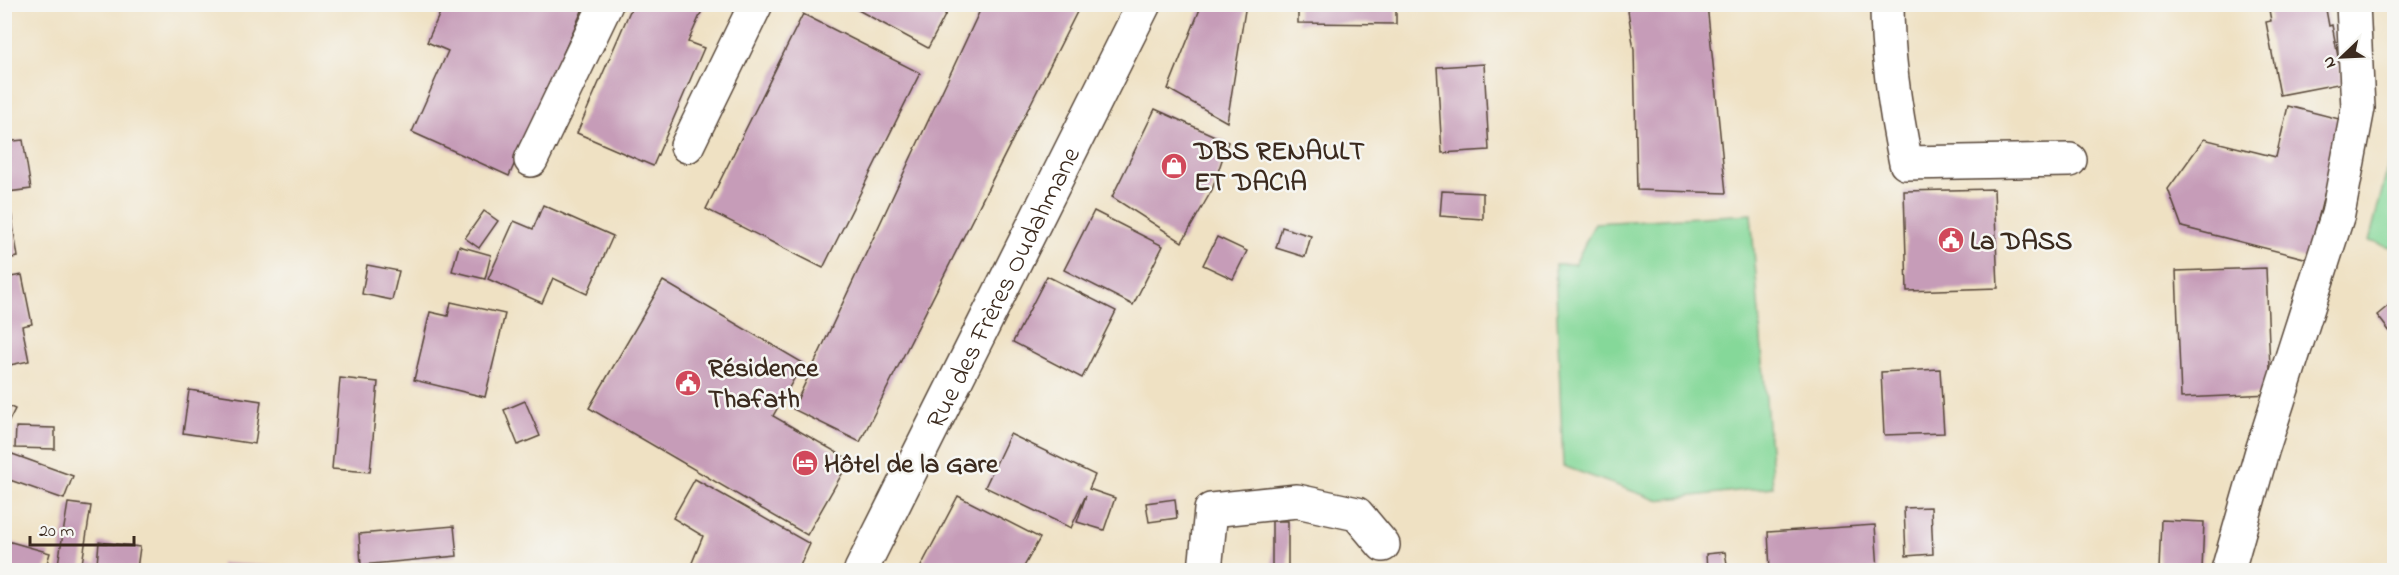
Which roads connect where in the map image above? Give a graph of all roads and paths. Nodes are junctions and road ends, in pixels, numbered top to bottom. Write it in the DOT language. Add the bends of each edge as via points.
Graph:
graph roads {
  1 [pos="606,4"];
  2 [pos="756,4"];
  3 [pos="1144,4"];
  4 [pos="1887,4"];
  5 [pos="2353,4"];
  6 [pos="687,146"];
  7 [pos="531,160"];
  8 [pos="2070,160"];
  9 [pos="1383,545"];
  10 [pos="861,570"];
  11 [pos="1205,570"];
  12 [pos="2228,570"];
  1 -- 7 [label="street"];
  2 -- 6 [label="street"];
  3 -- 10 [label="street, Rue des Frères Oudahmane"];
  4 -- 8 [label="street" via="1895,111 1906,163"];
  5 -- 12 [label="street" via="2358,108 2338,214"];
  9 -- 11 [label="street" via="1357,514 1297,501 1211,510"];
}
